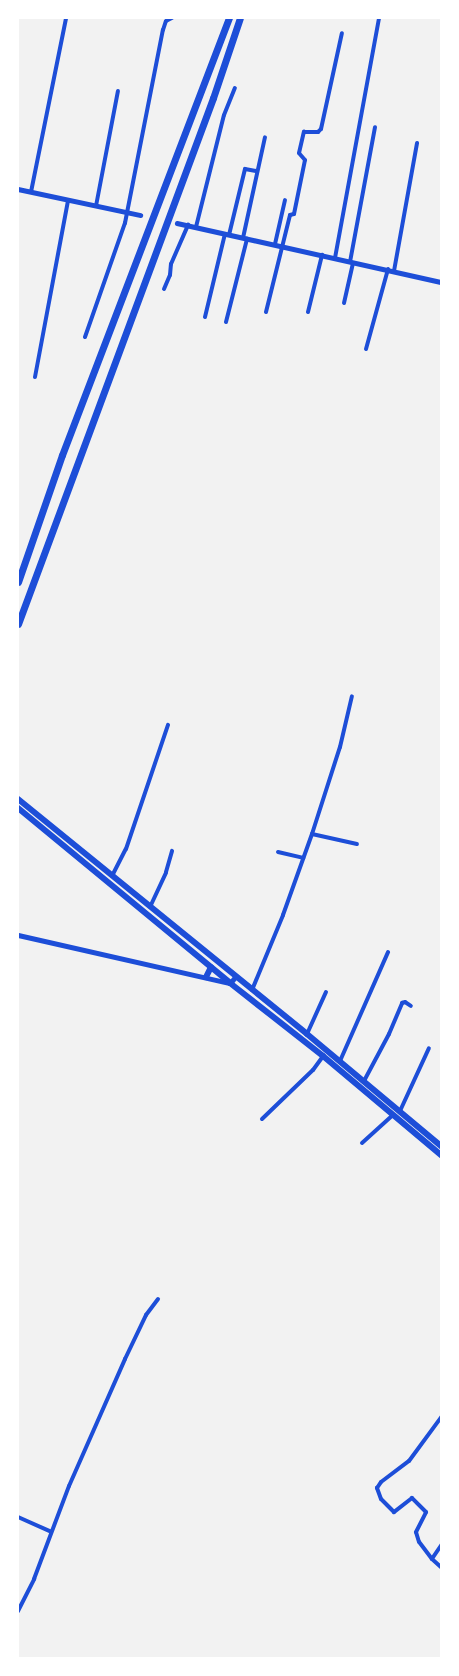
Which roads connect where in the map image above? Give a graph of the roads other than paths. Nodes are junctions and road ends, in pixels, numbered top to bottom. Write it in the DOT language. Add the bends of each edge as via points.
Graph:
graph roads {
  1 [pos="66,18"];
  2 [pos="172,18"];
  3 [pos="229,18"];
  4 [pos="240,18"];
  5 [pos="379,18"];
  6 [pos="342,33"];
  7 [pos="235,88"];
  8 [pos="118,91"];
  9 [pos="376,127"];
  10 [pos="265,137"];
  11 [pos="417,142"];
  12 [pos="256,171"];
  13 [pos="18,189"];
  14 [pos="31,192"];
  15 [pos="68,200"];
  16 [pos="285,200"];
  17 [pos="96,206"];
  18 [pos="128,212"];
  19 [pos="140,215"];
  20 [pos="178,223"];
  21 [pos="188,225"];
  22 [pos="196,227"];
  23 [pos="227,235"];
  24 [pos="245,238"];
  25 [pos="276,244"];
  26 [pos="284,246"];
  27 [pos="322,255"];
  28 [pos="335,258"];
  29 [pos="351,262"];
  30 [pos="388,269"];
  31 [pos="394,271"];
  32 [pos="442,282"];
  33 [pos="164,289"];
  34 [pos="344,303"];
  35 [pos="266,312"];
  36 [pos="308,312"];
  37 [pos="204,317"];
  38 [pos="226,322"];
  39 [pos="85,337"];
  40 [pos="366,349"];
  41 [pos="35,377"];
  42 [pos="18,582"];
  43 [pos="18,624"];
  44 [pos="352,696"];
  45 [pos="168,725"];
  46 [pos="18,799"];
  47 [pos="18,808"];
  48 [pos="312,834"];
  49 [pos="357,844"];
  50 [pos="172,851"];
  51 [pos="278,852"];
  52 [pos="302,858"];
  53 [pos="112,876"];
  54 [pos="150,907"];
  55 [pos="18,935"];
  56 [pos="388,952"];
  57 [pos="211,967"];
  58 [pos="236,976"];
  59 [pos="206,977"];
  60 [pos="230,983"];
  61 [pos="252,990"];
  62 [pos="326,992"];
  63 [pos="411,1006"];
  64 [pos="307,1034"];
  65 [pos="429,1048"];
  66 [pos="324,1056"];
  67 [pos="340,1061"];
  68 [pos="364,1081"];
  69 [pos="400,1111"];
  70 [pos="393,1115"];
  71 [pos="262,1120"];
  72 [pos="362,1143"];
  73 [pos="442,1147"];
  74 [pos="442,1156"];
  75 [pos="158,1299"];
  76 [pos="442,1416"];
  77 [pos="18,1517"];
  78 [pos="51,1532"];
  79 [pos="442,1544"];
  80 [pos="432,1559"];
  81 [pos="442,1568"];
  82 [pos="18,1611"];
  1 -- 14 [label="street"];
  2 -- 18 [label="street" via="166,21 163,30"];
  3 -- 42 [label="highway" via="62,456"];
  4 -- 43 [label="highway"];
  5 -- 28 [label="street"];
  6 -- 26 [label="street" via="320,130 304,132 299,153 306,159"];
  7 -- 22 [label="street" via="224,115"];
  8 -- 17 [label="street"];
  9 -- 29 [label="street"];
  10 -- 12 [label="street"];
  11 -- 31 [label="street"];
  12 -- 23 [label="street" via="245,169"];
  12 -- 24 [label="street"];
  13 -- 14 [label="street"];
  14 -- 15 [label="street"];
  15 -- 17 [label="street"];
  15 -- 41 [label="street"];
  16 -- 25 [label="street"];
  17 -- 18 [label="street"];
  18 -- 19 [label="street"];
  18 -- 39 [label="street"];
  20 -- 21 [label="street"];
  21 -- 22 [label="street"];
  21 -- 33 [label="street"];
  22 -- 23 [label="street"];
  23 -- 24 [label="street"];
  23 -- 37 [label="street"];
  24 -- 25 [label="street"];
  24 -- 38 [label="street"];
  25 -- 26 [label="street"];
  26 -- 27 [label="street"];
  26 -- 35 [label="street"];
  27 -- 28 [label="street"];
  27 -- 36 [label="street"];
  28 -- 29 [label="street"];
  29 -- 30 [label="street"];
  29 -- 34 [label="street"];
  30 -- 31 [label="street"];
  30 -- 40 [label="street"];
  31 -- 32 [label="street"];
  44 -- 48 [label="street" via="340,747"];
  45 -- 53 [label="street" via="129,842"];
  46 -- 53 [label="highway"];
  47 -- 57 [label="highway"];
  48 -- 49 [label="street"];
  48 -- 52 [label="street"];
  50 -- 54 [label="street"];
  51 -- 52 [label="street"];
  52 -- 61 [label="street"];
  53 -- 54 [label="highway"];
  54 -- 58 [label="highway"];
  55 -- 59 [label="main road"];
  56 -- 67 [label="street"];
  57 -- 59 [label="highway"];
  57 -- 60 [label="highway"];
  58 -- 60 [label="main road"];
  58 -- 61 [label="highway"];
  59 -- 60 [label="main road"];
  60 -- 66 [label="highway"];
  61 -- 64 [label="highway"];
  62 -- 64 [label="street"];
  63 -- 68 [label="street" via="402,1003"];
  64 -- 67 [label="highway"];
  65 -- 69 [label="street"];
  66 -- 70 [label="highway"];
  66 -- 71 [label="street"];
  67 -- 68 [label="highway"];
  68 -- 69 [label="highway"];
  69 -- 73 [label="highway"];
  70 -- 72 [label="street"];
  70 -- 74 [label="highway"];
  75 -- 78 [label="street" via="146,1315 125,1359"];
  76 -- 80 [label="street" via="409,1461 377,1488 381,1499 394,1512 412,1498 426,1512 416,1535"];
  77 -- 78 [label="street"];
  78 -- 82 [label="street" via="34,1580"];
  79 -- 80 [label="street"];
  80 -- 81 [label="street"];
}
